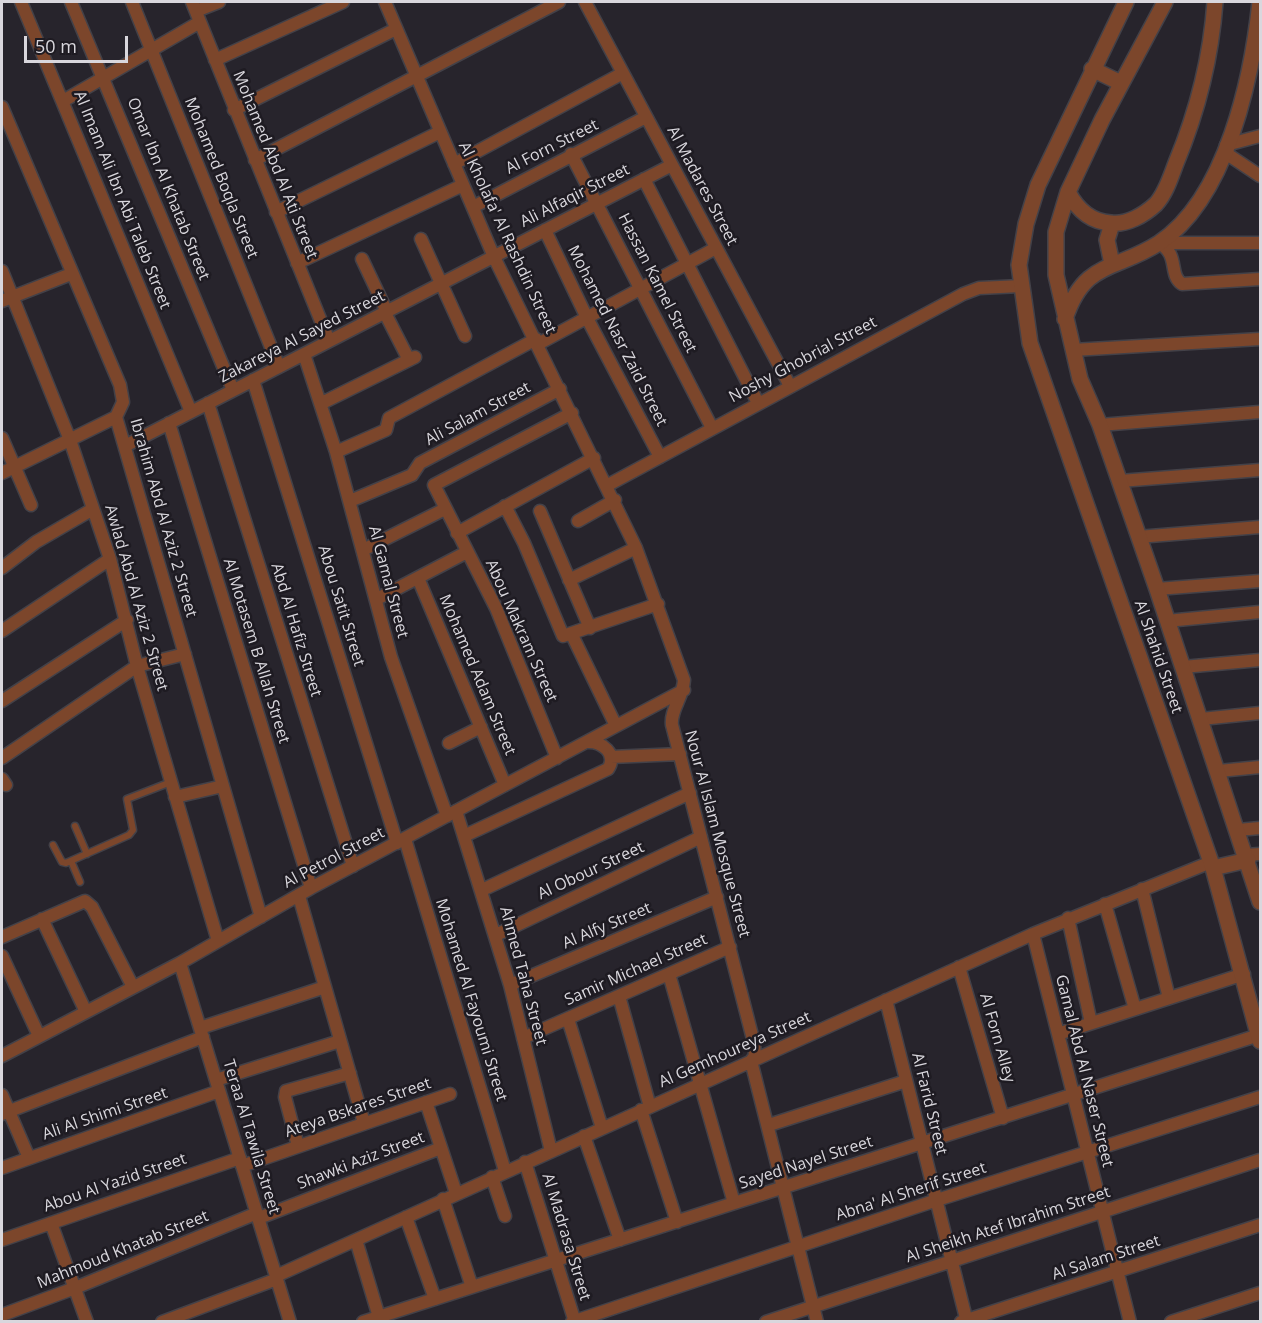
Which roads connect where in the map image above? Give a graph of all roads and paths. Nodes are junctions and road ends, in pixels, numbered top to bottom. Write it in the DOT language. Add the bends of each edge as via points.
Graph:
graph roads {
  1 [pos="21,2"];
  2 [pos="71,2"];
  3 [pos="132,2"];
  4 [pos="219,2"];
  5 [pos="343,2"];
  6 [pos="385,2"];
  7 [pos="559,2"];
  8 [pos="585,2"];
  9 [pos="1126,2"];
  10 [pos="1165,2"];
  11 [pos="1215,2"];
  12 [pos="1260,2"];
  13 [pos="196,12"];
  14 [pos="396,29"];
  15 [pos="153,51"];
  16 [pos="215,60"];
  17 [pos="1092,69"];
  18 [pos="623,73"];
  19 [pos="416,77"];
  20 [pos="105,78"];
  21 [pos="1121,83"];
  22 [pos="63,101"];
  23 [pos="2,107"];
  24 [pos="234,110"];
  25 [pos="646,117"];
  26 [pos="440,132"];
  27 [pos="1260,136"];
  28 [pos="1225,149"];
  29 [pos="571,154"];
  30 [pos="255,160"];
  31 [pos="454,164"];
  32 [pos="672,165"];
  33 [pos="1260,176"];
  34 [pos="644,179"];
  35 [pos="463,185"];
  36 [pos="1068,192"];
  37 [pos="597,204"];
  38 [pos="472,207"];
  39 [pos="276,212"];
  40 [pos="1112,224"];
  41 [pos="545,230"];
  42 [pos="421,239"];
  43 [pos="1160,243"];
  44 [pos="1260,243"];
  45 [pos="716,248"];
  46 [pos="494,257"];
  47 [pos="362,259"];
  48 [pos="297,263"];
  49 [pos="686,263"];
  50 [pos="1112,264"];
  51 [pos="2,271"];
  52 [pos="71,274"];
  53 [pos="1260,279"];
  54 [pos="441,284"];
  55 [pos="1021,286"];
  56 [pos="641,288"];
  57 [pos="7,299"];
  58 [pos="386,312"];
  59 [pos="587,318"];
  60 [pos="1065,319"];
  61 [pos="465,336"];
  62 [pos="1260,339"];
  63 [pos="329,341"];
  64 [pos="537,342"];
  65 [pos="1073,350"];
  66 [pos="304,354"];
  67 [pos="279,367"];
  68 [pos="253,380"];
  69 [pos="790,386"];
  70 [pos="560,388"];
  71 [pos="233,390"];
  72 [pos="322,403"];
  73 [pos="758,403"];
  74 [pos="208,404"];
  75 [pos="191,412"];
  76 [pos="1260,412"];
  77 [pos="572,413"];
  78 [pos="116,417"];
  79 [pos="169,423"];
  80 [pos="1100,425"];
  81 [pos="712,428"];
  82 [pos="2,438"];
  83 [pos="70,440"];
  84 [pos="125,446"];
  85 [pos="336,452"];
  86 [pos="660,457"];
  87 [pos="594,458"];
  88 [pos="15,467"];
  89 [pos="1260,470"];
  90 [pos="2,473"];
  91 [pos="1120,481"];
  92 [pos="608,485"];
  93 [pos="615,500"];
  94 [pos="350,501"];
  95 [pos="31,505"];
  96 [pos="506,506"];
  97 [pos="93,508"];
  98 [pos="445,509"];
  99 [pos="540,511"];
  100 [pos="578,521"];
  101 [pos="1260,527"];
  102 [pos="457,532"];
  103 [pos="1138,537"];
  104 [pos="636,548"];
  105 [pos="363,550"];
  106 [pos="467,552"];
  107 [pos="110,559"];
  108 [pos="2,568"];
  109 [pos="418,578"];
  110 [pos="569,580"];
  111 [pos="1260,581"];
  112 [pos="1157,589"];
  113 [pos="377,598"];
  114 [pos="658,604"];
  115 [pos="1260,612"];
  116 [pos="127,620"];
  117 [pos="1167,621"];
  118 [pos="590,628"];
  119 [pos="2,631"];
  120 [pos="569,636"];
  121 [pos="185,654"];
  122 [pos="1260,660"];
  123 [pos="137,666"];
  124 [pos="1183,667"];
  125 [pos="684,690"];
  126 [pos="2,701"];
  127 [pos="1260,713"];
  128 [pos="1201,719"];
  129 [pos="616,726"];
  130 [pos="481,727"];
  131 [pos="587,742"];
  132 [pos="449,743"];
  133 [pos="680,754"];
  134 [pos="611,757"];
  135 [pos="2,758"];
  136 [pos="557,758"];
  137 [pos="1260,767"];
  138 [pos="1218,771"];
  139 [pos="171,782"];
  140 [pos="506,785"];
  141 [pos="223,786"];
  142 [pos="690,793"];
  143 [pos="175,797"];
  144 [pos="451,814"];
  145 [pos="75,826"];
  146 [pos="1260,828"];
  147 [pos="1238,830"];
  148 [pos="464,836"];
  149 [pos="701,837"];
  150 [pos="401,841"];
  151 [pos="53,845"];
  152 [pos="87,854"];
  153 [pos="1251,856"];
  154 [pos="71,861"];
  155 [pos="1212,865"];
  156 [pos="353,866"];
  157 [pos="80,882"];
  158 [pos="311,888"];
  159 [pos="1142,889"];
  160 [pos="482,890"];
  161 [pos="298,896"];
  162 [pos="717,897"];
  163 [pos="1260,897"];
  164 [pos="1105,903"];
  165 [pos="261,917"];
  166 [pos="1068,918"];
  167 [pos="42,919"];
  168 [pos="1033,934"];
  169 [pos="496,935"];
  170 [pos="2,937"];
  171 [pos="218,941"];
  172 [pos="730,947"];
  173 [pos="2,956"];
  174 [pos="180,963"];
  175 [pos="959,967"];
  176 [pos="669,974"];
  177 [pos="1244,974"];
  178 [pos="510,985"];
  179 [pos="133,987"];
  180 [pos="325,987"];
  181 [pos="619,996"];
  182 [pos="1169,998"];
  183 [pos="886,1000"];
  184 [pos="1135,1009"];
  185 [pos="86,1012"];
  186 [pos="568,1019"];
  187 [pos="1091,1023"];
  188 [pos="202,1032"];
  189 [pos="1058,1034"];
  190 [pos="39,1036"];
  191 [pos="523,1038"];
  192 [pos="1260,1038"];
  193 [pos="340,1041"];
  194 [pos="2,1056"];
  195 [pos="751,1061"];
  196 [pos="350,1073"];
  197 [pos="906,1081"];
  198 [pos="698,1084"];
  199 [pos="217,1085"];
  200 [pos="450,1094"];
  201 [pos="2,1095"];
  202 [pos="1073,1095"];
  203 [pos="1260,1097"];
  204 [pos="426,1102"];
  205 [pos="646,1108"];
  206 [pos="5,1113"];
  207 [pos="1003,1118"];
  208 [pos="364,1123"];
  209 [pos="769,1125"];
  210 [pos="602,1128"];
  211 [pos="584,1136"];
  212 [pos="922,1143"];
  213 [pos="298,1146"];
  214 [pos="441,1148"];
  215 [pos="551,1150"];
  216 [pos="1088,1152"];
  217 [pos="29,1158"];
  218 [pos="1260,1160"];
  219 [pos="241,1162"];
  220 [pos="525,1162"];
  221 [pos="2,1168"];
  222 [pos="506,1171"];
  223 [pos="492,1177"];
  224 [pos="784,1187"];
  225 [pos="456,1193"];
  226 [pos="443,1199"];
  227 [pos="937,1200"];
  228 [pos="734,1203"];
  229 [pos="1102,1212"];
  230 [pos="258,1216"];
  231 [pos="505,1216"];
  232 [pos="406,1217"];
  233 [pos="677,1221"];
  234 [pos="51,1223"];
  235 [pos="1260,1225"];
  236 [pos="620,1239"];
  237 [pos="2,1240"];
  238 [pos="356,1240"];
  239 [pos="799,1247"];
  240 [pos="557,1260"];
  241 [pos="952,1261"];
  242 [pos="1117,1271"];
  243 [pos="277,1277"];
  244 [pos="472,1287"];
  245 [pos="75,1288"];
  246 [pos="1260,1293"];
  247 [pos="435,1299"];
  248 [pos="813,1306"];
  249 [pos="2,1315"];
  250 [pos="398,1316"];
  251 [pos="379,1317"];
  252 [pos="574,1321"];
  253 [pos="965,1321"];
  254 [pos="87,1322"];
  255 [pos="162,1322"];
  256 [pos="290,1322"];
  257 [pos="363,1322"];
  258 [pos="766,1322"];
  259 [pos="817,1322"];
  260 [pos="1130,1322"];
  261 [pos="1171,1322"];
  1 -- 22 [label="street, Al Imam Ali Ibn Abi Taleb Street"];
  2 -- 20 [label="street, Omar Ibn Al Khatab Street"];
  3 -- 15 [label="street, Mohamed Boqla Street"];
  4 -- 13 [label="street"];
  5 -- 16 [label="street"];
  6 -- 14 [label="street, Al Kholafa' Al Rashdin Street"];
  7 -- 19 [label="street"];
  8 -- 18 [label="street, Al Madares Street"];
  9 -- 17 [label="street, Al Shahid Street"];
  10 -- 21 [label="street, Al Shahid Street"];
  11 -- 40 [label="street" via="1200,99 1165,191 1142,214 1128,222"];
  12 -- 28 [label="street" via="1254,52"];
  13 -- 15 [label="street"];
  13 -- 16 [label="street, Mohamed Abd Al Ati Street"];
  14 -- 19 [label="street, Al Kholafa' Al Rashdin Street"];
  14 -- 24 [label="street"];
  15 -- 20 [label="street"];
  15 -- 67 [label="street, Mohamed Boqla Street"];
  16 -- 24 [label="street, Mohamed Abd Al Ati Street"];
  17 -- 21 [label="street"];
  17 -- 55 [label="street, Al Shahid Street" via="1038,185 1024,235 1019,265"];
  18 -- 25 [label="street, Al Madares Street"];
  18 -- 31 [label="street"];
  19 -- 26 [label="street, Al Kholafa' Al Rashdin Street"];
  19 -- 30 [label="street"];
  20 -- 22 [label="street"];
  20 -- 71 [label="street, Omar Ibn Al Khatab Street"];
  21 -- 36 [label="street, Al Shahid Street"];
  22 -- 75 [label="street, Al Imam Ali Ibn Abi Taleb Street"];
  23 -- 52 [label="street, Ibrahim Abd Al Aziz 2 Street"];
  24 -- 30 [label="street, Mohamed Abd Al Ati Street"];
  25 -- 29 [label="street, Al Forn Street"];
  25 -- 32 [label="street, Al Madares Street"];
  26 -- 31 [label="street, Al Kholafa' Al Rashdin Street"];
  26 -- 39 [label="street"];
  27 -- 28 [label="street"];
  28 -- 33 [label="street"];
  28 -- 43 [label="street" via="1206,194"];
  29 -- 37 [label="street, Hassan Kamel Street"];
  29 -- 38 [label="street, Al Forn Street"];
  30 -- 39 [label="street, Mohamed Abd Al Ati Street"];
  31 -- 35 [label="street, Al Kholafa' Al Rashdin Street"];
  32 -- 34 [label="street, Ali Alfaqir Street"];
  32 -- 45 [label="street, Al Madares Street"];
  34 -- 37 [label="street, Ali Alfaqir Street"];
  34 -- 49 [label="street"];
  35 -- 38 [label="street, Al Kholafa' Al Rashdin Street"];
  35 -- 48 [label="street"];
  36 -- 40 [label="street" via="1087,215"];
  36 -- 60 [label="street, Al Shahid Street" via="1056,232 1055,253"];
  37 -- 41 [label="street, Ali Alfaqir Street"];
  37 -- 56 [label="street, Hassan Kamel Street"];
  38 -- 46 [label="street, Al Kholafa' Al Rashdin Street"];
  39 -- 48 [label="street, Mohamed Abd Al Ati Street"];
  40 -- 50 [label="street" via="1107,240"];
  41 -- 46 [label="street, Ali Alfaqir Street"];
  41 -- 59 [label="street, Mohamed Nasr Zaid Street"];
  42 -- 54 [label="street"];
  43 -- 44 [label="street"];
  43 -- 50 [label="street"];
  43 -- 53 [label="street" via="1170,252 1177,280 1182,284"];
  45 -- 49 [label="street"];
  45 -- 69 [label="street, Al Madares Street"];
  46 -- 54 [label="street, Zakareya Al Sayed Street"];
  46 -- 64 [label="street, Al Kholafa' Al Rashdin Street"];
  47 -- 58 [label="street"];
  48 -- 63 [label="street, Mohamed Abd Al Ati Street"];
  49 -- 56 [label="street"];
  49 -- 73 [label="street"];
  50 -- 60 [label="street" via="1080,286"];
  51 -- 57 [label="street, Awlad Abd Al Aziz 2 Street"];
  52 -- 57 [label="street"];
  52 -- 78 [label="street, Ibrahim Abd Al Aziz 2 Street" via="120,385 123,402"];
  54 -- 58 [label="street, Zakareya Al Sayed Street"];
  54 -- 61 [label="street"];
  55 -- 69 [label="street, Noshy Ghobrial Street" via="979,288 963,294"];
  55 -- 155 [label="street, Al Shahid Street" via="1029,343"];
  56 -- 59 [label="street"];
  56 -- 81 [label="street, Hassan Kamel Street"];
  57 -- 83 [label="street, Awlad Abd Al Aziz 2 Street"];
  58 -- 63 [label="street, Zakareya Al Sayed Street"];
  58 -- 72 [label="street" via="412,359"];
  59 -- 64 [label="street"];
  59 -- 86 [label="street, Mohamed Nasr Zaid Street"];
  60 -- 65 [label="street, Al Shahid Street"];
  62 -- 65 [label="street"];
  63 -- 66 [label="street, Zakareya Al Sayed Street"];
  64 -- 70 [label="street, Al Kholafa' Al Rashdin Street"];
  64 -- 85 [label="street" via="389,418 386,430"];
  65 -- 80 [label="street, Al Shahid Street" via="1080,379"];
  66 -- 67 [label="street, Zakareya Al Sayed Street"];
  66 -- 72 [label="street, Al Gamal Street"];
  67 -- 68 [label="street, Zakareya Al Sayed Street"];
  68 -- 71 [label="street, Zakareya Al Sayed Street"];
  68 -- 150 [label="street, Abou Satit Street"];
  69 -- 73 [label="street, Noshy Ghobrial Street"];
  70 -- 77 [label="street, Al Kholafa' Al Rashdin Street"];
  70 -- 94 [label="street, Ali Salam Street" via="420,463 412,474"];
  71 -- 74 [label="street, Zakareya Al Sayed Street"];
  72 -- 85 [label="street, Al Gamal Street"];
  73 -- 81 [label="street, Noshy Ghobrial Street"];
  74 -- 75 [label="street, Zakareya Al Sayed Street"];
  74 -- 156 [label="street, Abd Al Hafiz Street"];
  75 -- 79 [label="street, Zakareya Al Sayed Street"];
  76 -- 80 [label="street"];
  77 -- 87 [label="street, Al Kholafa' Al Rashdin Street"];
  77 -- 98 [label="street, Abou Makram Street" via="437,482 434,488"];
  78 -- 83 [label="street"];
  78 -- 84 [label="street, Ibrahim Abd Al Aziz 2 Street"];
  79 -- 84 [label="street, Zakareya Al Sayed Street"];
  79 -- 158 [label="street, Al Motasem B Allah Street"];
  80 -- 91 [label="street, Al Shahid Street"];
  81 -- 86 [label="street, Noshy Ghobrial Street"];
  82 -- 88 [label="street"];
  83 -- 88 [label="street"];
  83 -- 97 [label="street, Awlad Abd Al Aziz 2 Street"];
  84 -- 121 [label="street, Ibrahim Abd Al Aziz 2 Street"];
  85 -- 94 [label="street, Al Gamal Street"];
  86 -- 92 [label="street, Noshy Ghobrial Street"];
  87 -- 92 [label="street, Al Kholafa' Al Rashdin Street"];
  87 -- 96 [label="street"];
  88 -- 90 [label="street"];
  88 -- 95 [label="street"];
  89 -- 91 [label="street"];
  91 -- 103 [label="street, Al Shahid Street"];
  92 -- 93 [label="street"];
  93 -- 100 [label="street"];
  93 -- 104 [label="street"];
  94 -- 105 [label="street, Al Gamal Street"];
  96 -- 102 [label="street"];
  96 -- 120 [label="street" via="562,635"];
  97 -- 107 [label="street, Awlad Abd Al Aziz 2 Street"];
  97 -- 108 [label="street"];
  98 -- 102 [label="street, Abou Makram Street"];
  98 -- 105 [label="street"];
  99 -- 110 [label="street"];
  101 -- 103 [label="street"];
  102 -- 106 [label="street, Abou Makram Street"];
  103 -- 112 [label="street, Al Shahid Street"];
  104 -- 110 [label="street"];
  104 -- 114 [label="street"];
  105 -- 113 [label="street, Al Gamal Street"];
  106 -- 109 [label="street"];
  106 -- 136 [label="street, Abou Makram Street" via="496,608"];
  107 -- 116 [label="street, Awlad Abd Al Aziz 2 Street"];
  107 -- 119 [label="street"];
  109 -- 113 [label="street"];
  109 -- 130 [label="street, Mohamed Adam Street"];
  110 -- 118 [label="street"];
  111 -- 112 [label="street"];
  112 -- 117 [label="street, Al Shahid Street"];
  113 -- 144 [label="street, Al Gamal Street" via="391,657"];
  114 -- 118 [label="street"];
  114 -- 125 [label="street"];
  115 -- 117 [label="street"];
  116 -- 123 [label="street, Awlad Abd Al Aziz 2 Street"];
  116 -- 126 [label="street"];
  117 -- 124 [label="street, Al Shahid Street"];
  118 -- 120 [label="street"];
  120 -- 129 [label="street"];
  121 -- 123 [label="street"];
  121 -- 141 [label="street, Ibrahim Abd Al Aziz 2 Street"];
  122 -- 124 [label="street"];
  123 -- 135 [label="street"];
  123 -- 139 [label="street, Awlad Abd Al Aziz 2 Street"];
  124 -- 128 [label="street, Al Shahid Street"];
  125 -- 129 [label="street, Al Petrol Street"];
  125 -- 133 [label="street, Nour Al Islam Mosque Street" via="671,720"];
  127 -- 128 [label="street"];
  128 -- 138 [label="street, Al Shahid Street"];
  129 -- 131 [label="street, Al Petrol Street"];
  130 -- 132 [label="street"];
  130 -- 140 [label="street, Mohamed Adam Street"];
  131 -- 134 [label="street" via="604,746"];
  131 -- 136 [label="street, Al Petrol Street"];
  133 -- 134 [label="street"];
  133 -- 142 [label="street, Nour Al Islam Mosque Street"];
  134 -- 148 [label="street" via="608,769"];
  136 -- 140 [label="street, Al Petrol Street"];
  137 -- 138 [label="street"];
  138 -- 147 [label="street, Al Shahid Street"];
  139 -- 143 [label="street, Awlad Abd Al Aziz 2 Street"];
  139 -- 152 [label="lane" via="128,797 132,832"];
  140 -- 144 [label="street, Al Petrol Street"];
  141 -- 143 [label="street"];
  141 -- 165 [label="street, Ibrahim Abd Al Aziz 2 Street"];
  142 -- 149 [label="street, Nour Al Islam Mosque Street"];
  142 -- 160 [label="street"];
  143 -- 171 [label="street, Awlad Abd Al Aziz 2 Street"];
  144 -- 148 [label="street, Ahmed Taha Street"];
  144 -- 150 [label="street, Al Petrol Street"];
  145 -- 152 [label="lane"];
  146 -- 147 [label="street"];
  147 -- 153 [label="street, Al Shahid Street"];
  148 -- 160 [label="street, Ahmed Taha Street"];
  149 -- 162 [label="street, Nour Al Islam Mosque Street"];
  149 -- 169 [label="street, Al Obour Street"];
  150 -- 156 [label="street, Al Petrol Street"];
  150 -- 222 [label="street, Mohamed Al Fayoumi Street"];
  151 -- 154 [label="lane" via="62,862"];
  152 -- 154 [label="lane"];
  153 -- 155 [label="street"];
  153 -- 163 [label="street, Al Shahid Street"];
  154 -- 157 [label="lane"];
  155 -- 159 [label="street, Al Gemhoureya Street"];
  155 -- 177 [label="street, Al Shahid Street"];
  156 -- 158 [label="street, Al Petrol Street"];
  158 -- 161 [label="street, Al Petrol Street"];
  159 -- 164 [label="street, Al Gemhoureya Street"];
  159 -- 182 [label="street"];
  160 -- 169 [label="street, Ahmed Taha Street"];
  161 -- 165 [label="street, Al Petrol Street"];
  161 -- 180 [label="street"];
  162 -- 172 [label="street, Nour Al Islam Mosque Street"];
  162 -- 178 [label="street, Al Alfy Street"];
  164 -- 166 [label="street, Al Gemhoureya Street"];
  164 -- 184 [label="street"];
  165 -- 171 [label="street, Al Petrol Street"];
  166 -- 168 [label="street, Al Gemhoureya Street"];
  166 -- 187 [label="street"];
  167 -- 170 [label="street"];
  167 -- 179 [label="street" via="85,901 92,907"];
  167 -- 185 [label="street"];
  168 -- 175 [label="street, Al Gemhoureya Street"];
  168 -- 189 [label="street, Gamal Abd Al Naser Street"];
  169 -- 178 [label="street, Ahmed Taha Street"];
  171 -- 174 [label="street, Al Petrol Street"];
  172 -- 176 [label="street, Samir Michael Street"];
  172 -- 195 [label="street, Nour Al Islam Mosque Street" via="754,1043"];
  173 -- 190 [label="street"];
  174 -- 179 [label="street, Al Petrol Street"];
  174 -- 188 [label="street, Teraa Al Tawila Street"];
  175 -- 183 [label="street, Al Gemhoureya Street"];
  175 -- 207 [label="street, Al Forn Alley"];
  176 -- 181 [label="street, Samir Michael Street"];
  176 -- 198 [label="street"];
  177 -- 182 [label="street"];
  177 -- 192 [label="street, Al Shahid Street"];
  178 -- 191 [label="street, Ahmed Taha Street"];
  179 -- 185 [label="street, Al Petrol Street"];
  180 -- 188 [label="street"];
  180 -- 193 [label="street"];
  181 -- 186 [label="street, Samir Michael Street"];
  181 -- 205 [label="street"];
  182 -- 184 [label="street"];
  183 -- 195 [label="street, Al Gemhoureya Street"];
  183 -- 197 [label="street, Al Farid Street"];
  184 -- 187 [label="street"];
  185 -- 190 [label="street, Al Petrol Street"];
  186 -- 191 [label="street, Samir Michael Street"];
  186 -- 210 [label="street"];
  187 -- 189 [label="street"];
  188 -- 199 [label="street, Teraa Al Tawila Street"];
  188 -- 206 [label="street"];
  189 -- 202 [label="street, Gamal Abd Al Naser Street"];
  190 -- 194 [label="street, Al Petrol Street"];
  191 -- 215 [label="street, Ahmed Taha Street"];
  192 -- 202 [label="street, Sayed Nayel Street"];
  193 -- 196 [label="street"];
  193 -- 199 [label="street, Ali Al Shimi Street"];
  195 -- 198 [label="street, Al Gemhoureya Street"];
  195 -- 209 [label="street, Nour Al Islam Mosque Street"];
  196 -- 208 [label="street"];
  196 -- 213 [label="street" via="285,1093"];
  197 -- 209 [label="street"];
  197 -- 212 [label="street, Al Farid Street"];
  198 -- 205 [label="street, Al Gemhoureya Street"];
  198 -- 228 [label="street"];
  199 -- 217 [label="street, Ali Al Shimi Street"];
  199 -- 219 [label="street, Teraa Al Tawila Street"];
  200 -- 204 [label="street, Ateya Bskares Street"];
  201 -- 206 [label="street"];
  202 -- 207 [label="street, Sayed Nayel Street"];
  202 -- 216 [label="street, Gamal Abd Al Naser Street"];
  203 -- 216 [label="street, Abna' Al Sherif Street"];
  204 -- 208 [label="street, Ateya Bskares Street"];
  204 -- 214 [label="street"];
  205 -- 210 [label="street, Al Gemhoureya Street"];
  205 -- 233 [label="street"];
  206 -- 217 [label="street"];
  207 -- 212 [label="street, Sayed Nayel Street"];
  208 -- 213 [label="street, Ateya Bskares Street"];
  209 -- 224 [label="street, Nour Al Islam Mosque Street"];
  210 -- 211 [label="street, Al Gemhoureya Street"];
  211 -- 215 [label="street, Al Gemhoureya Street"];
  211 -- 236 [label="street"];
  212 -- 224 [label="street, Sayed Nayel Street"];
  212 -- 227 [label="street, Al Farid Street"];
  213 -- 219 [label="street, Ateya Bskares Street"];
  214 -- 225 [label="street"];
  214 -- 230 [label="street, Shawki Aziz Street"];
  215 -- 220 [label="street, Al Gemhoureya Street"];
  216 -- 227 [label="street, Abna' Al Sherif Street"];
  216 -- 229 [label="street, Gamal Abd Al Naser Street"];
  217 -- 221 [label="street, Ali Al Shimi Street"];
  218 -- 229 [label="street, Al Sheikh Atef Ibrahim Street"];
  219 -- 230 [label="street, Teraa Al Tawila Street"];
  219 -- 234 [label="street, Abou Al Yazid Street"];
  220 -- 222 [label="street, Al Gemhoureya Street"];
  220 -- 240 [label="street, Al Madrasa Street"];
  222 -- 223 [label="street, Al Gemhoureya Street"];
  223 -- 225 [label="street, Al Gemhoureya Street"];
  223 -- 231 [label="street"];
  224 -- 228 [label="street, Sayed Nayel Street"];
  224 -- 239 [label="street, Nour Al Islam Mosque Street"];
  225 -- 226 [label="street, Al Gemhoureya Street"];
  226 -- 232 [label="street, Al Gemhoureya Street"];
  226 -- 244 [label="street"];
  227 -- 239 [label="street, Abna' Al Sherif Street"];
  227 -- 241 [label="street, Al Farid Street"];
  228 -- 233 [label="street, Sayed Nayel Street"];
  229 -- 241 [label="street, Al Sheikh Atef Ibrahim Street"];
  229 -- 242 [label="street, Gamal Abd Al Naser Street"];
  230 -- 243 [label="street, Teraa Al Tawila Street"];
  230 -- 245 [label="street, Mahmoud Khatab Street"];
  232 -- 238 [label="street, Al Gemhoureya Street"];
  232 -- 247 [label="street"];
  233 -- 236 [label="street, Sayed Nayel Street"];
  234 -- 237 [label="street, Abou Al Yazid Street"];
  234 -- 245 [label="street"];
  235 -- 242 [label="street, Al Salam Street"];
  236 -- 240 [label="street, Sayed Nayel Street"];
  238 -- 243 [label="street, Al Gemhoureya Street"];
  238 -- 251 [label="street"];
  239 -- 248 [label="street, Nour Al Islam Mosque Street"];
  239 -- 252 [label="street, Abna' Al Sherif Street"];
  240 -- 244 [label="street, Sayed Nayel Street"];
  240 -- 252 [label="street, Al Madrasa Street"];
  241 -- 248 [label="street, Al Sheikh Atef Ibrahim Street"];
  241 -- 253 [label="street, Al Farid Street"];
  242 -- 253 [label="street, Al Salam Street"];
  242 -- 260 [label="street, Gamal Abd Al Naser Street"];
  243 -- 255 [label="street"];
  243 -- 256 [label="street, Teraa Al Tawila Street"];
  244 -- 247 [label="street, Sayed Nayel Street"];
  245 -- 249 [label="street, Mahmoud Khatab Street"];
  245 -- 254 [label="street"];
  246 -- 261 [label="street"];
  247 -- 250 [label="street, Sayed Nayel Street"];
  248 -- 258 [label="street, Al Sheikh Atef Ibrahim Street"];
  248 -- 259 [label="street, Nour Al Islam Mosque Street"];
  250 -- 251 [label="street, Sayed Nayel Street"];
  251 -- 257 [label="street, Sayed Nayel Street"];
}
